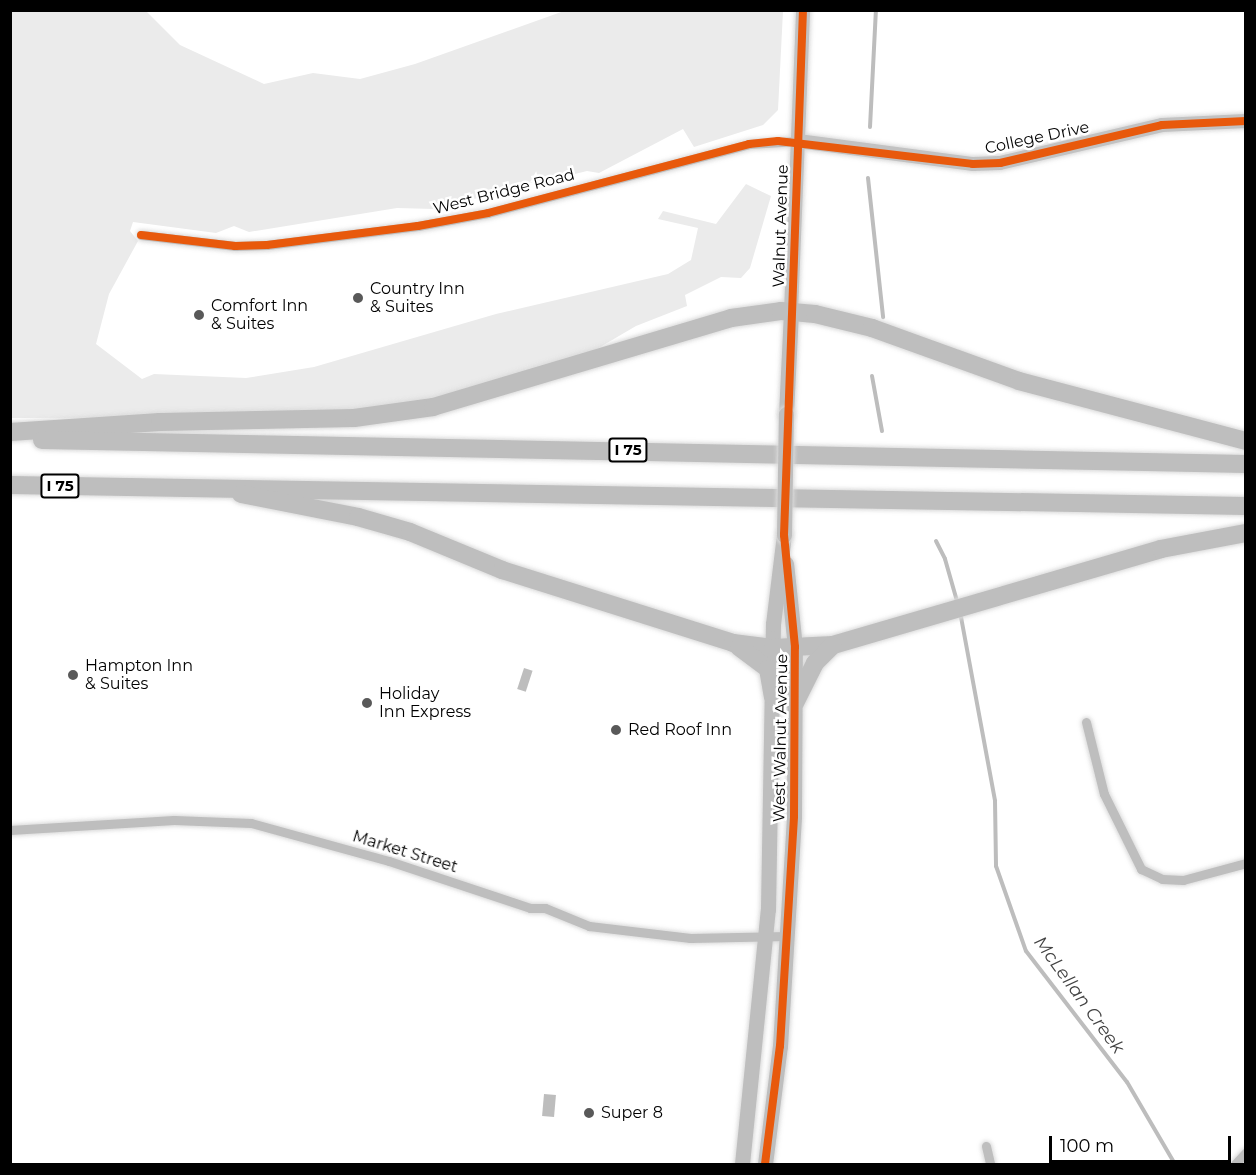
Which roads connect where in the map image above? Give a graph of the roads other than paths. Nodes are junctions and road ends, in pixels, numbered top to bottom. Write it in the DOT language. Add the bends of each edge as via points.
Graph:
graph roads {
  1 [pos="803,10"];
  2 [pos="1245,121"];
  3 [pos="798,141"];
  4 [pos="141,235"];
  5 [pos="791,312"];
  6 [pos="10,432"];
  7 [pos="10,439"];
  8 [pos="1245,441"];
  9 [pos="1245,464"];
  10 [pos="10,485"];
  11 [pos="220,488"];
  12 [pos="1245,506"];
  13 [pos="1245,534"];
  14 [pos="784,535"];
  15 [pos="733,643"];
  16 [pos="833,645"];
  17 [pos="795,647"];
  18 [pos="773,648"];
  19 [pos="773,697"];
  20 [pos="795,702"];
  21 [pos="1086,722"];
  22 [pos="10,830"];
  23 [pos="1245,863"];
  24 [pos="765,935"];
  25 [pos="788,936"];
  26 [pos="986,1146"];
  27 [pos="1245,1152"];
  28 [pos="742,1164"];
  29 [pos="765,1164"];
  30 [pos="990,1164"];
  31 [pos="1235,1164"];
  1 -- 3 [label="street, Walnut Avenue"];
  2 -- 3 [label="street, College Drive" via="1162,125 1000,163 973,164"];
  3 -- 4 [label="street, West Bridge Road" via="749,144 488,213 418,226 237,246"];
  3 -- 5 [label="street, Walnut Avenue"];
  5 -- 6 [label="highway" via="731,318 433,407 354,418 103,424"];
  5 -- 8 [label="highway" via="872,328 1019,381"];
  5 -- 14 [label="main road, West Walnut Avenue, bridge"];
  7 -- 9 [label="highway, I 75"];
  10 -- 11 [label="highway, I 75"];
  11 -- 12 [label="highway, I 75"];
  11 -- 15 [label="highway" via="410,532 502,570"];
  13 -- 16 [label="highway" via="1161,549"];
  14 -- 17 [label="main road, West Walnut Avenue"];
  14 -- 18 [label="main road, West Walnut Avenue"];
  15 -- 18 [label="highway"];
  15 -- 19 [label="highway" via="768,669"];
  16 -- 17 [label="highway"];
  16 -- 20 [label="highway" via="815,663"];
  17 -- 18 [label="highway"];
  17 -- 20 [label="main road, West Walnut Avenue"];
  18 -- 19 [label="main road, West Walnut Avenue"];
  19 -- 24 [label="main road, West Walnut Avenue"];
  20 -- 25 [label="main road, West Walnut Avenue"];
  21 -- 23 [label="street" via="1104,794 1141,869 1162,879 1183,880"];
  22 -- 24 [label="street, Market Street" via="174,820 251,823 389,861 530,908 545,908 589,926 690,938"];
  24 -- 25 [label="street, Market Street"];
  24 -- 28 [label="main road, West Walnut Avenue"];
  25 -- 29 [label="main road, West Walnut Avenue"];
  26 -- 30 [label="street"];
  27 -- 31 [label="street"];
}
